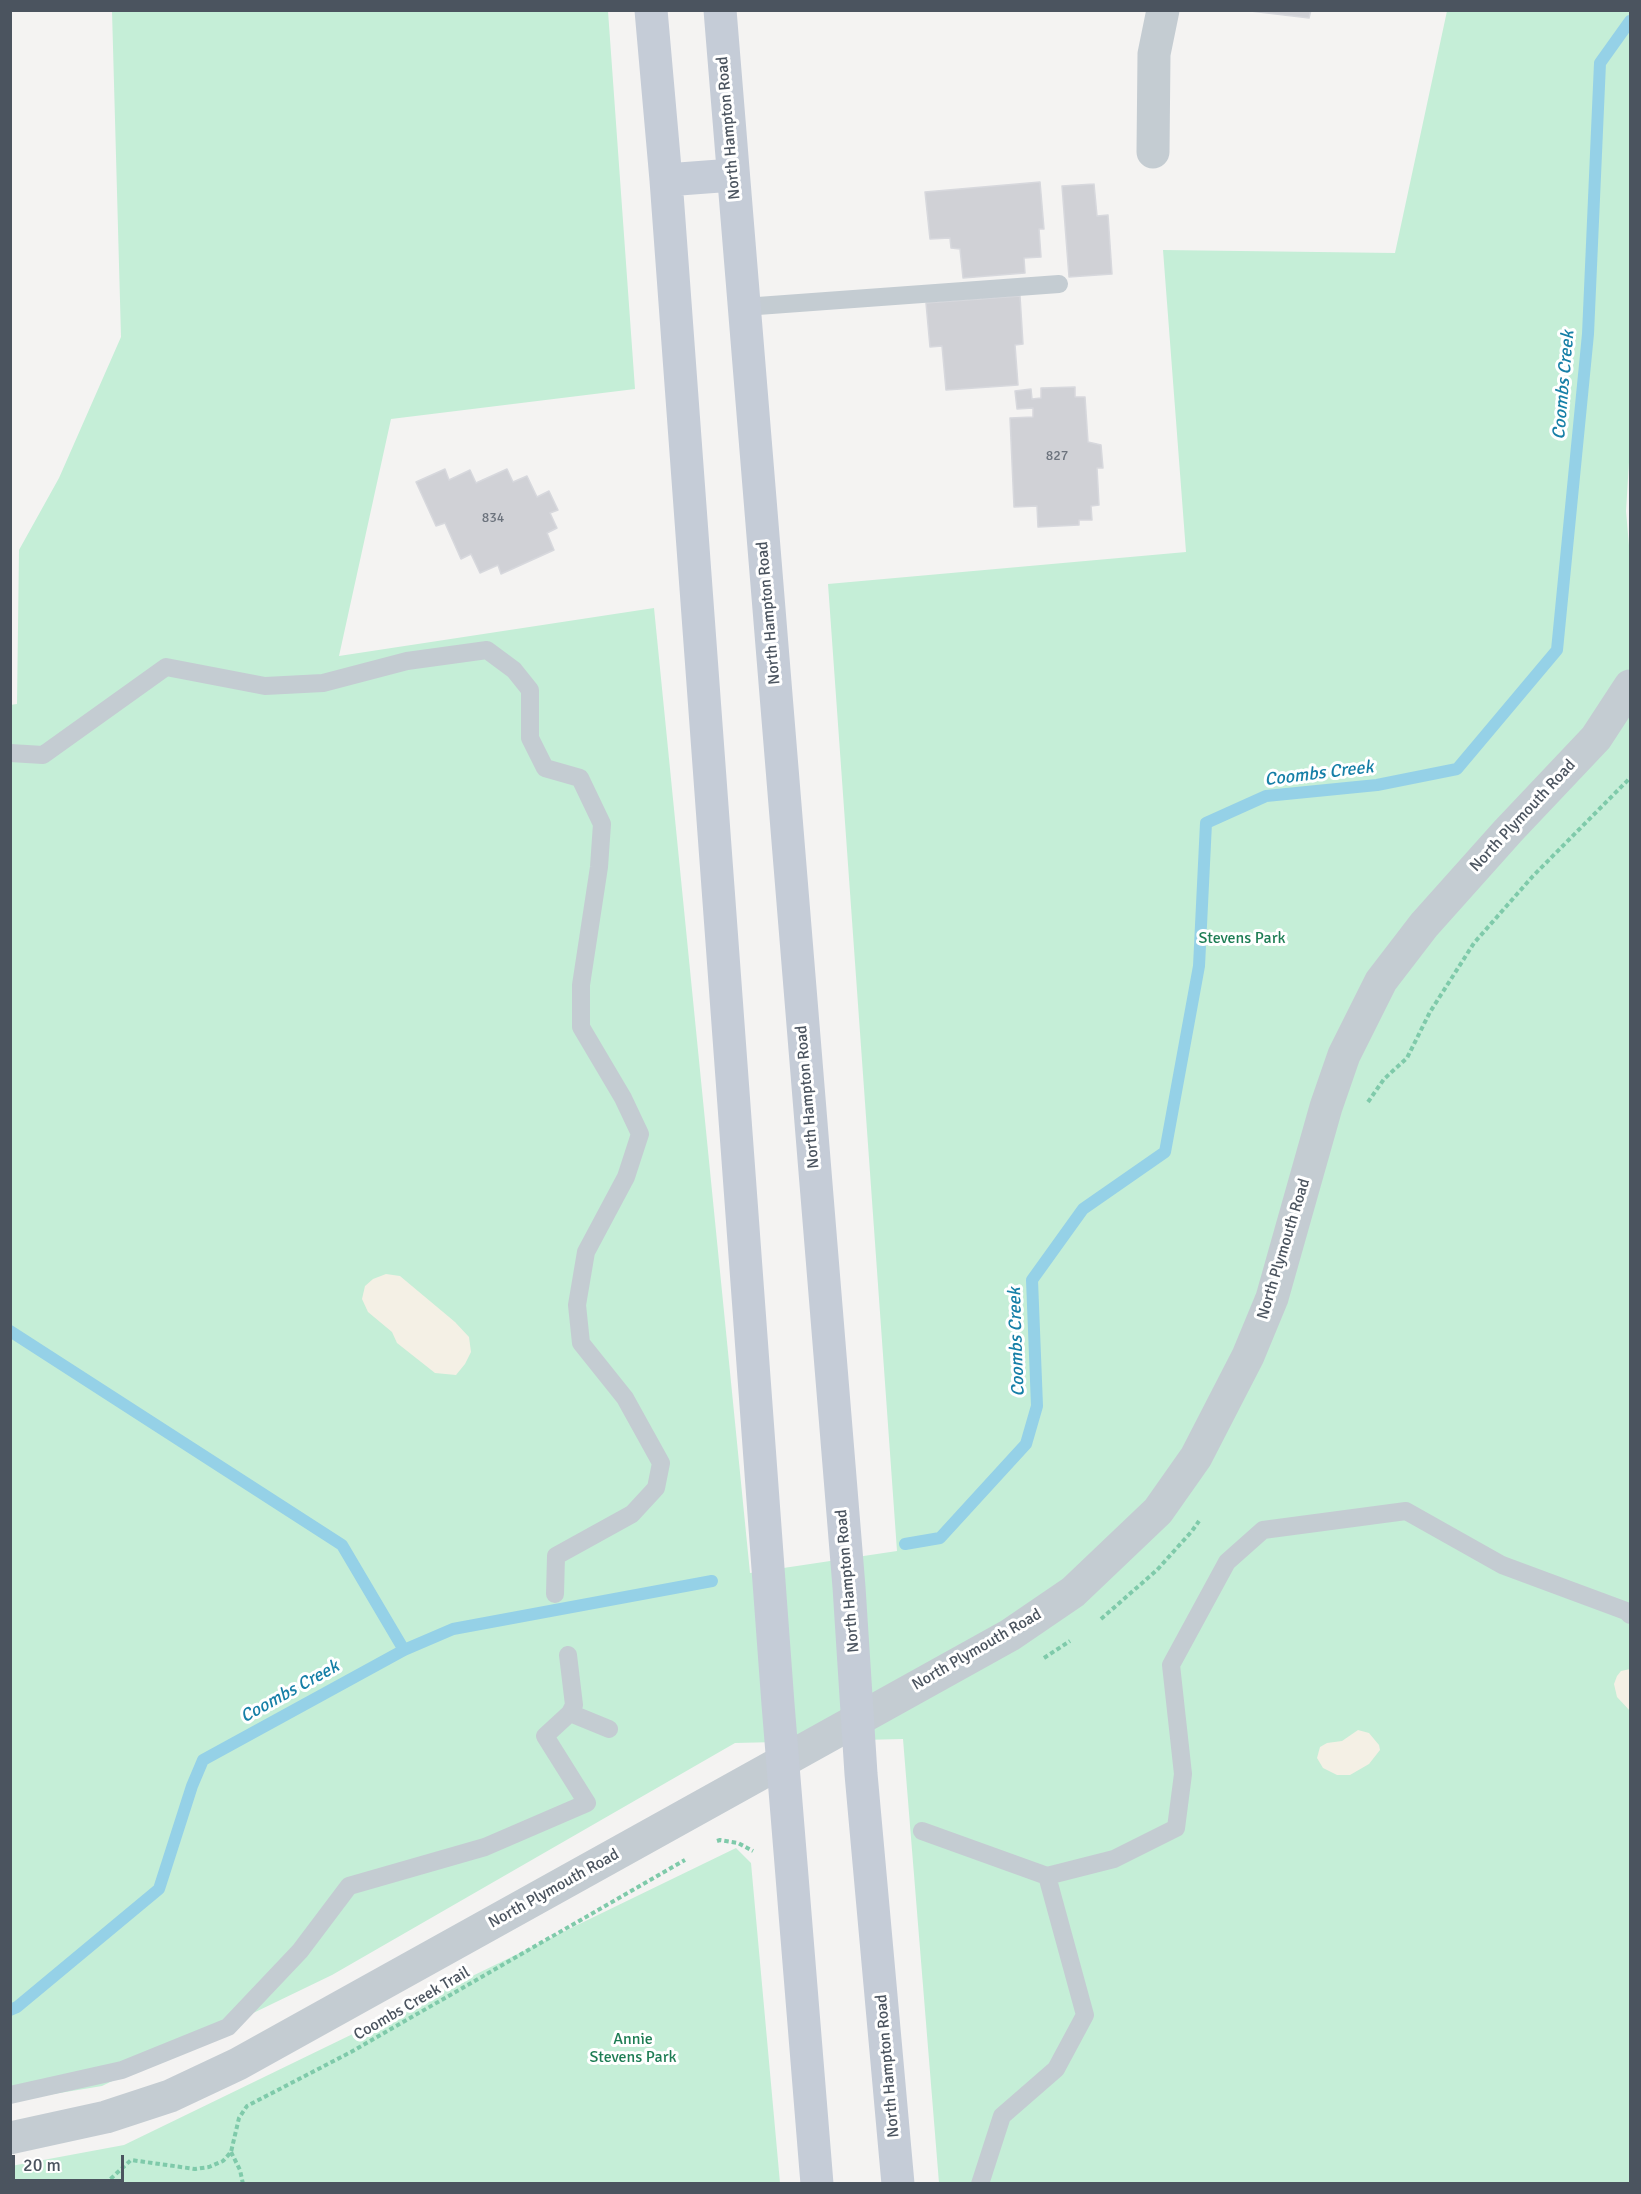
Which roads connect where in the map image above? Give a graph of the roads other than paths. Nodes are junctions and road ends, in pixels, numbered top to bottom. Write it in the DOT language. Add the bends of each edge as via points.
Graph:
graph roads {
  1 [pos="651,10"];
  2 [pos="720,10"];
  3 [pos="1163,10"];
  4 [pos="1153,152"];
  5 [pos="733,175"];
  6 [pos="666,180"];
  7 [pos="1059,284"];
  8 [pos="744,307"];
  9 [pos="1630,686"];
  10 [pos="10,753"];
  11 [pos="555,1594"];
  12 [pos="1630,1615"];
  13 [pos="568,1655"];
  14 [pos="570,1713"];
  15 [pos="859,1718"];
  16 [pos="609,1729"];
  17 [pos="784,1760"];
  18 [pos="922,1831"];
  19 [pos="1047,1876"];
  20 [pos="10,2095"];
  21 [pos="10,2138"];
  22 [pos="817,2184"];
  23 [pos="898,2184"];
  24 [pos="980,2184"];
  1 -- 6 [label="main road"];
  2 -- 5 [label="main road, North Hampton Road"];
  3 -- 4 [label="street" via="1154,54"];
  5 -- 6 [label="main road"];
  5 -- 8 [label="main road, North Hampton Road"];
  6 -- 17 [label="main road"];
  7 -- 8 [label="lane"];
  8 -- 15 [label="main road, North Hampton Road"];
  9 -- 15 [label="street, North Plymouth Road" via="1596,738 1424,925 1381,981 1344,1055 1272,1298 1248,1356 1196,1457 1158,1511 1072,1592 1010,1635"];
  10 -- 11 [label="lane" via="43,755 166,667 265,686 288,685 323,683 407,661 488,650 514,669 530,690 530,738 545,768 580,778 602,824 581,985 581,1027 640,1134 626,1177 586,1252 577,1305 582,1343 625,1398 661,1463 656,1488 632,1514 556,1556"];
  12 -- 19 [label="lane" via="1502,1565 1406,1511 1263,1530 1227,1562 1171,1665 1183,1774 1176,1828 1114,1859"];
  13 -- 14 [label="lane" via="574,1705"];
  14 -- 16 [label="lane"];
  14 -- 20 [label="lane" via="545,1736 587,1803 485,1847 349,1886 300,1951 228,2026 122,2070"];
  15 -- 17 [label="street, North Plymouth Road"];
  15 -- 23 [label="main road, North Hampton Road"];
  17 -- 21 [label="street, North Plymouth Road" via="238,2064 170,2096 106,2117"];
  17 -- 22 [label="main road"];
  18 -- 19 [label="lane"];
  19 -- 24 [label="lane" via="1085,2015 1056,2069 1002,2116"];
}
